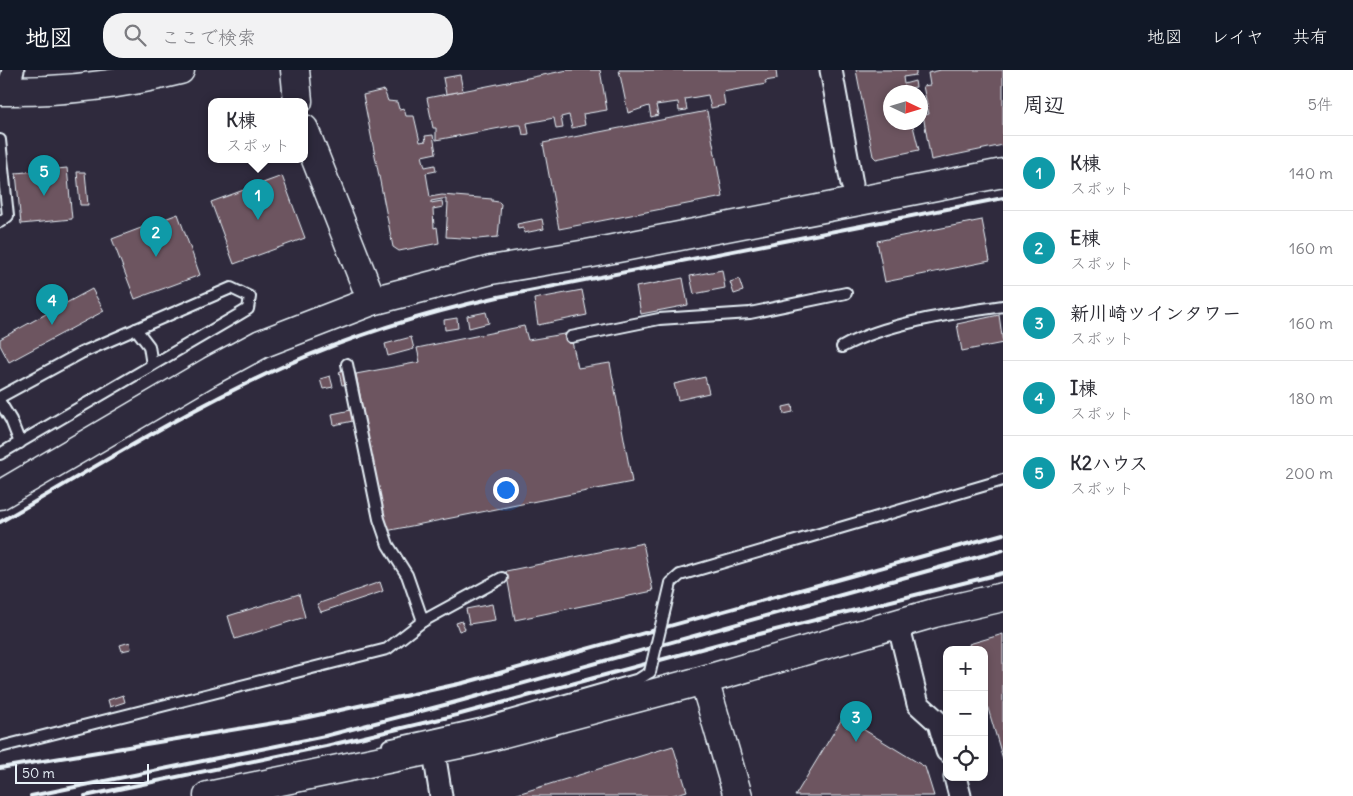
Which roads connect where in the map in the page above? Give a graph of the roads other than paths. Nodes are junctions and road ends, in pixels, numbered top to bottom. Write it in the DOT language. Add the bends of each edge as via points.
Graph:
graph roads {
  1 [pos="295,70"];
  2 [pos="831,70"];
  3 [pos="168,71"];
  4 [pos="7,84"];
  5 [pos="298,98"];
  6 [pos="308,139"];
  7 [pos="0,140"];
  8 [pos="1003,173"];
  9 [pos="852,184"];
  10 [pos="0,222"];
  11 [pos="846,293"];
  12 [pos="372,301"];
  13 [pos="1003,306"];
  14 [pos="136,329"];
  15 [pos="571,337"];
  16 [pos="842,347"];
  17 [pos="347,364"];
  18 [pos="152,366"];
  19 [pos="0,397"];
  20 [pos="0,402"];
  21 [pos="20,443"];
  22 [pos="0,454"];
  23 [pos="1003,480"];
  24 [pos="0,495"];
  25 [pos="502,578"];
  26 [pos="1003,597"];
  27 [pos="423,621"];
  28 [pos="902,635"];
  29 [pos="704,680"];
  30 [pos="943,737"];
  31 [pos="0,747"];
  32 [pos="376,748"];
  33 [pos="436,765"];
  34 [pos="956,781"];
  35 [pos="257,791"];
  36 [pos="208,796"];
  37 [pos="441,796"];
  38 [pos="738,796"];
  39 [pos="960,796"];
  1 -- 5 [label="street"];
  2 -- 9 [label="street"];
  3 -- 4 [label="street" via="76,88"];
  6 -- 12 [label="street"];
  7 -- 10 [label="lane" via="8,216"];
  8 -- 12 [label="street" via="491,270"];
  11 -- 15 [label="lane" via="750,313 659,319"];
  12 -- 24 [label="street" via="261,344"];
  13 -- 16 [label="lane" via="891,329"];
  14 -- 18 [label="lane" via="149,346"];
  14 -- 18 [label="lane" via="231,288 250,297 248,309"];
  14 -- 19 [label="lane"];
  17 -- 27 [label="lane" via="379,519 388,545 406,575"];
  18 -- 21 [label="lane"];
  20 -- 21 [label="lane"];
  21 -- 22 [label="lane"];
  23 -- 32 [label="lane, bridge" via="680,575 671,583 650,672 640,679 482,724"];
  25 -- 27 [label="lane"];
  26 -- 29 [label="street" via="913,619"];
  27 -- 31 [label="lane" via="387,649"];
  28 -- 30 [label="street" via="918,704 939,723"];
  29 -- 35 [label="street" via="474,740 333,764"];
  29 -- 38 [label="street"];
  33 -- 37 [label="street"];
  34 -- 39 [label="street"];
  35 -- 36 [label="street"];
}
